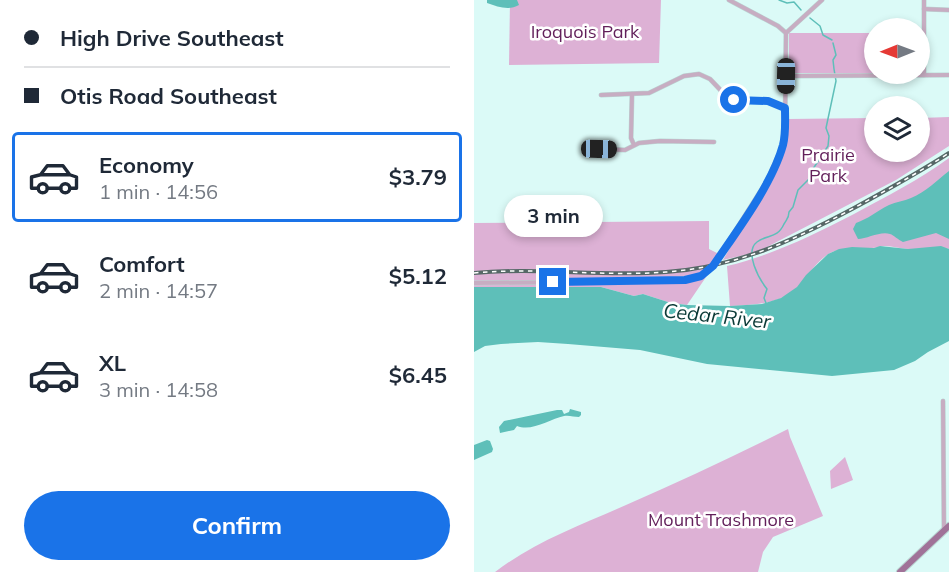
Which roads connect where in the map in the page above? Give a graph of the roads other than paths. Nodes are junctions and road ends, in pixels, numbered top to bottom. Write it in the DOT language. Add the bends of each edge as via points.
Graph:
graph roads {
  1 [pos="729,0"];
  2 [pos="822,0"];
  3 [pos="924,0"];
  4 [pos="924,9"];
  5 [pos="949,9"];
  6 [pos="924,18"];
  7 [pos="786,33"];
  8 [pos="930,75"];
  9 [pos="949,75"];
  10 [pos="786,76"];
  11 [pos="864,76"];
  12 [pos="632,94"];
  13 [pos="601,95"];
  14 [pos="785,108"];
  15 [pos="714,142"];
  16 [pos="634,145"];
  17 [pos="599,149"];
  18 [pos="474,283"];
  19 [pos="943,401"];
  20 [pos="946,529"];
  21 [pos="906,569"];
  22 [pos="900,572"];
  1 -- 7 [label="street"];
  2 -- 7 [label="street"];
  3 -- 4 [label="street"];
  4 -- 5 [label="street"];
  4 -- 6 [label="street"];
  7 -- 10 [label="street"];
  8 -- 9 [label="street"];
  10 -- 11 [label="street"];
  10 -- 14 [label="street"];
  12 -- 13 [label="street"];
  12 -- 14 [label="street" via="649,93 684,76 699,74 710,79 729,99 768,101"];
  12 -- 16 [label="street"];
  14 -- 18 [label="street" via="783,145 767,181 713,266 701,276 662,281"];
  15 -- 16 [label="street" via="660,141"];
  16 -- 17 [label="street" via="625,150"];
  19 -- 20 [label="street"];
  20 -- 21 [label="main road"];
  21 -- 22 [label="main road"];
}
